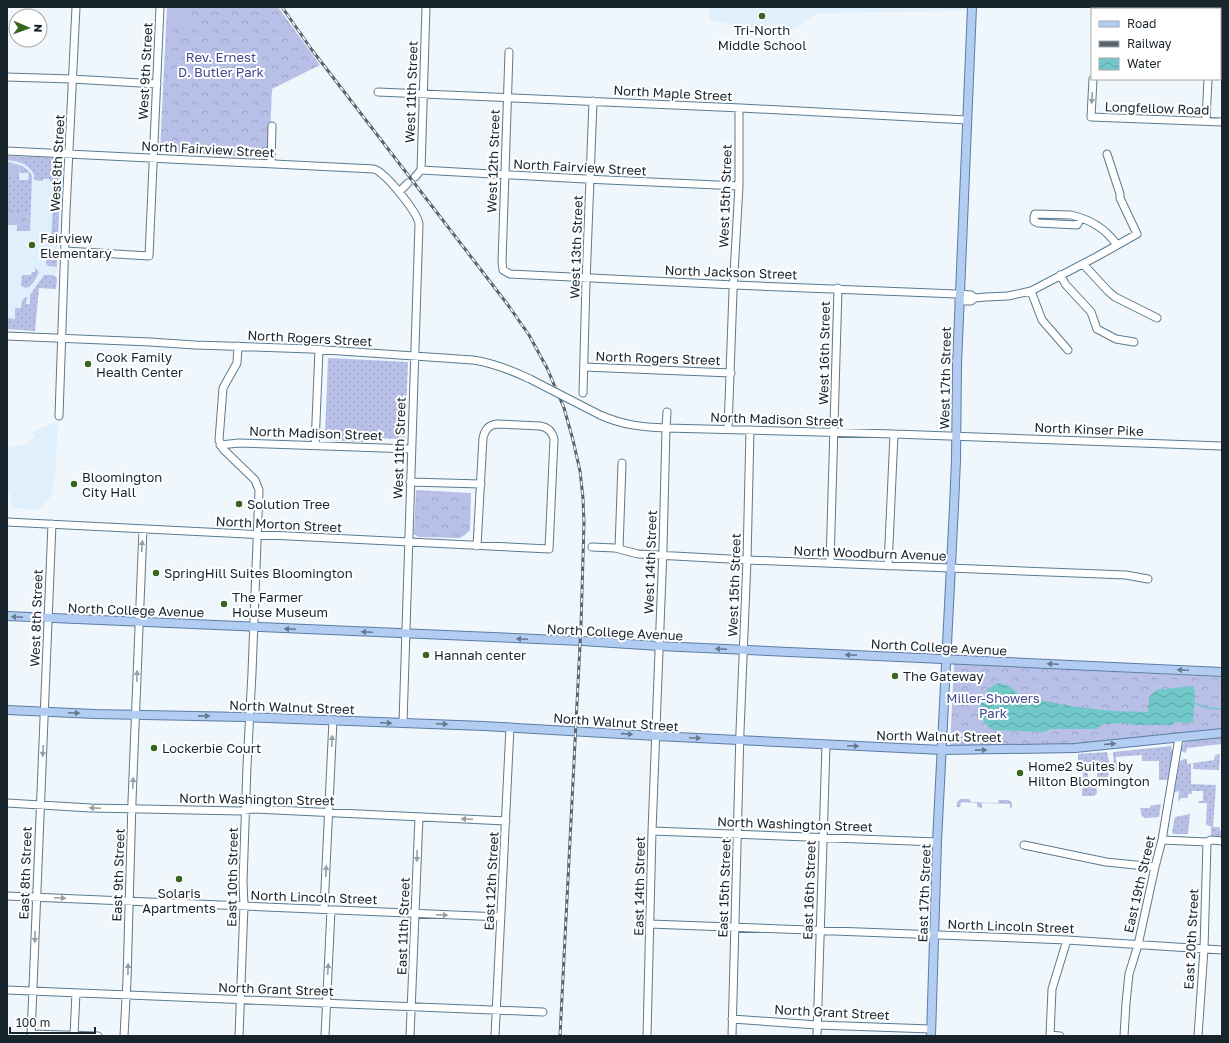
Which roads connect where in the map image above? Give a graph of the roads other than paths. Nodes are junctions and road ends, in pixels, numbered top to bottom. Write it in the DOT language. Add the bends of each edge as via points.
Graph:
graph roads {
  1 [pos="76,7"];
  2 [pos="160,7"];
  3 [pos="426,7"];
  4 [pos="972,7"];
  5 [pos="509,52"];
  6 [pos="7,77"];
  7 [pos="72,79"];
  8 [pos="1093,80"];
  9 [pos="1208,80"];
  10 [pos="157,84"];
  11 [pos="378,92"];
  12 [pos="423,94"];
  13 [pos="507,97"];
  14 [pos="593,101"];
  15 [pos="739,108"];
  16 [pos="967,120"];
  17 [pos="1206,122"];
  18 [pos="1222,122"];
  19 [pos="272,126"];
  20 [pos="7,151"];
  21 [pos="69,154"];
  22 [pos="1107,154"];
  23 [pos="154,158"];
  24 [pos="271,164"];
  25 [pos="421,170"];
  26 [pos="504,175"];
  27 [pos="415,176"];
  28 [pos="590,180"];
  29 [pos="408,183"];
  30 [pos="739,186"];
  31 [pos="399,192"];
  32 [pos="1081,218"];
  33 [pos="1117,245"];
  34 [pos="65,251"];
  35 [pos="1083,264"];
  36 [pos="503,270"];
  37 [pos="1060,275"];
  38 [pos="586,278"];
  39 [pos="734,285"];
  40 [pos="838,288"];
  41 [pos="1031,291"];
  42 [pos="959,298"];
  43 [pos="1157,318"];
  44 [pos="7,336"];
  45 [pos="61,338"];
  46 [pos="1134,342"];
  47 [pos="238,346"];
  48 [pos="319,350"];
  49 [pos="1068,350"];
  50 [pos="414,356"];
  51 [pos="584,367"];
  52 [pos="731,373"];
  53 [pos="583,392"];
  54 [pos="667,412"];
  55 [pos="600,415"];
  56 [pos="59,416"];
  57 [pos="666,428"];
  58 [pos="728,430"];
  59 [pos="750,430"];
  60 [pos="834,433"];
  61 [pos="894,434"];
  62 [pos="956,436"];
  63 [pos="220,445"];
  64 [pos="315,445"];
  65 [pos="1222,446"];
  66 [pos="411,449"];
  67 [pos="622,463"];
  68 [pos="410,482"];
  69 [pos="481,484"];
  70 [pos="7,522"];
  71 [pos="52,524"];
  72 [pos="143,529"];
  73 [pos="257,534"];
  74 [pos="408,542"];
  75 [pos="477,546"];
  76 [pos="592,547"];
  77 [pos="619,549"];
  78 [pos="663,555"];
  79 [pos="748,560"];
  80 [pos="830,563"];
  81 [pos="888,566"];
  82 [pos="951,568"];
  83 [pos="1148,579"];
  84 [pos="7,616"];
  85 [pos="47,618"];
  86 [pos="140,622"];
  87 [pos="254,627"];
  88 [pos="406,634"];
  89 [pos="659,646"];
  90 [pos="743,650"];
  91 [pos="946,659"];
  92 [pos="1222,672"];
  93 [pos="7,710"];
  94 [pos="45,712"];
  95 [pos="136,715"];
  96 [pos="250,717"];
  97 [pos="333,720"];
  98 [pos="403,723"];
  99 [pos="510,727"];
  100 [pos="1222,733"];
  101 [pos="656,736"];
  102 [pos="1179,738"];
  103 [pos="740,741"];
  104 [pos="826,745"];
  105 [pos="942,750"];
  106 [pos="7,803"];
  107 [pos="40,805"];
  108 [pos="132,808"];
  109 [pos="246,810"];
  110 [pos="328,812"];
  111 [pos="419,817"];
  112 [pos="506,821"];
  113 [pos="652,831"];
  114 [pos="737,834"];
  115 [pos="823,837"];
  116 [pos="1162,840"];
  117 [pos="1222,841"];
  118 [pos="937,842"];
  119 [pos="1207,842"];
  120 [pos="1024,846"];
  121 [pos="1155,867"];
  122 [pos="7,896"];
  123 [pos="36,897"];
  124 [pos="129,901"];
  125 [pos="244,906"];
  126 [pos="328,910"];
  127 [pos="415,913"];
  128 [pos="501,917"];
  129 [pos="650,924"];
  130 [pos="735,927"];
  131 [pos="820,930"];
  132 [pos="935,935"];
  133 [pos="1067,940"];
  134 [pos="1138,945"];
  135 [pos="1204,949"];
  136 [pos="1222,950"];
  137 [pos="7,990"];
  138 [pos="33,991"];
  139 [pos="76,993"];
  140 [pos="127,995"];
  141 [pos="240,1000"];
  142 [pos="326,1002"];
  143 [pos="412,1006"];
  144 [pos="496,1010"];
  145 [pos="543,1012"];
  146 [pos="732,1019"];
  147 [pos="817,1025"];
  148 [pos="931,1032"];
  149 [pos="31,1035"];
  150 [pos="74,1035"];
  151 [pos="98,1036"];
  152 [pos="124,1036"];
  153 [pos="239,1036"];
  154 [pos="325,1036"];
  155 [pos="410,1036"];
  156 [pos="495,1036"];
  157 [pos="647,1036"];
  158 [pos="732,1036"];
  159 [pos="817,1036"];
  160 [pos="1050,1036"];
  161 [pos="1060,1036"];
  162 [pos="1124,1036"];
  163 [pos="1198,1036"];
  1 -- 7 [label="street, West 8th Street"];
  2 -- 10 [label="street, West 9th Street"];
  3 -- 12 [label="street, West 11th Street"];
  4 -- 16 [label="main road, West 17th Street"];
  5 -- 13 [label="street, West 12th Street"];
  6 -- 7 [label="street"];
  7 -- 10 [label="street"];
  7 -- 21 [label="street, West 8th Street"];
  8 -- 17 [label="street, Longfellow Road, one-way" via="1092,117"];
  9 -- 17 [label="street"];
  10 -- 23 [label="street, West 9th Street"];
  11 -- 12 [label="street, North Maple Street"];
  12 -- 13 [label="street, North Maple Street"];
  12 -- 25 [label="street, West 11th Street"];
  13 -- 14 [label="street, North Maple Street"];
  13 -- 26 [label="street, West 12th Street"];
  14 -- 15 [label="street, North Maple Street"];
  14 -- 28 [label="street, West 13th Street"];
  15 -- 16 [label="street, North Maple Street"];
  15 -- 30 [label="street, West 15th Street"];
  16 -- 42 [label="main road, West 17th Street"];
  17 -- 18 [label="street, Longfellow Road"];
  19 -- 24 [label="street"];
  20 -- 21 [label="street, North Fairview Street"];
  21 -- 23 [label="street, North Fairview Street"];
  21 -- 34 [label="street, West 8th Street"];
  22 -- 33 [label="street" via="1120,198 1137,234"];
  23 -- 24 [label="street, North Fairview Street"];
  23 -- 34 [label="street, West 9th Street" via="149,256"];
  24 -- 31 [label="street, North Fairview Street" via="374,169 383,174"];
  25 -- 26 [label="street, North Fairview Street"];
  25 -- 27 [label="street"];
  26 -- 28 [label="street, North Fairview Street"];
  26 -- 36 [label="street, West 12th Street"];
  28 -- 30 [label="street, North Fairview Street"];
  28 -- 38 [label="street, West 13th Street"];
  29 -- 31 [label="street"];
  30 -- 39 [label="street, West 15th Street"];
  31 -- 50 [label="street, West 11th Street" via="419,220"];
  32 -- 32 [label="street" via="1071,215 1035,214 1034,221 1077,225"];
  32 -- 33 [label="street" via="1100,226"];
  33 -- 35 [label="street"];
  34 -- 45 [label="street, West 8th Street"];
  35 -- 37 [label="street"];
  35 -- 43 [label="street" via="1115,297"];
  36 -- 38 [label="street, North Jackson Street" via="510,274"];
  37 -- 41 [label="street"];
  37 -- 46 [label="street" via="1091,312 1096,328 1116,339"];
  38 -- 39 [label="street, North Jackson Street"];
  38 -- 51 [label="street, West 13th Street"];
  39 -- 40 [label="street, North Jackson Street"];
  39 -- 52 [label="street, West 15th Street"];
  40 -- 42 [label="street, North Jackson Street"];
  40 -- 60 [label="street, West 16th Street"];
  41 -- 42 [label="street, North Jackson Street" via="1008,296 975,298 971,301"];
  41 -- 49 [label="street" via="1042,320"];
  42 -- 62 [label="main road, West 17th Street"];
  44 -- 45 [label="street, North Rogers Street"];
  45 -- 47 [label="street, North Rogers Street"];
  45 -- 56 [label="street, West 8th Street"];
  47 -- 48 [label="street, North Rogers Street"];
  47 -- 63 [label="street" via="237,363 222,392"];
  48 -- 50 [label="street, North Rogers Street"];
  48 -- 64 [label="street"];
  50 -- 55 [label="street, North Rogers Street, bridge" via="491,363 530,379"];
  50 -- 66 [label="street, West 11th Street"];
  51 -- 52 [label="street, North Rogers Street"];
  51 -- 53 [label="street, West 13th Street"];
  52 -- 58 [label="street, West 15th Street"];
  54 -- 57 [label="street, West 14th Street"];
  55 -- 57 [label="street, North Madison Street" via="615,422"];
  57 -- 58 [label="street, North Madison Street"];
  57 -- 78 [label="street, West 14th Street"];
  58 -- 59 [label="street, North Madison Street"];
  59 -- 60 [label="street, North Madison Street"];
  59 -- 79 [label="street, West 15th Street"];
  60 -- 61 [label="street, North Madison Street"];
  60 -- 80 [label="street, West 16th Street"];
  61 -- 62 [label="street, North Madison Street"];
  61 -- 81 [label="street"];
  62 -- 65 [label="street, North Kinser Pike"];
  62 -- 82 [label="main road, West 17th Street"];
  63 -- 64 [label="street, North Madison Street"];
  63 -- 73 [label="street, East 10th Street" via="258,486"];
  64 -- 66 [label="street, North Madison Street"];
  66 -- 68 [label="street, West 11th Street"];
  67 -- 77 [label="street"];
  68 -- 69 [label="street"];
  68 -- 74 [label="street, West 11th Street"];
  69 -- 75 [label="street"];
  69 -- 75 [label="street, North Morton Street" via="484,436 491,425 540,426 550,431 554,439 549,549"];
  70 -- 71 [label="street, North Morton Street"];
  71 -- 72 [label="street, North Morton Street"];
  71 -- 85 [label="street, West 8th Street"];
  72 -- 73 [label="street, North Morton Street"];
  86 -- 72 [label="street, one-way"];
  73 -- 74 [label="street, North Morton Street"];
  73 -- 87 [label="street, East 10th Street"];
  74 -- 75 [label="street, North Morton Street"];
  74 -- 88 [label="street, West 11th Street"];
  76 -- 77 [label="street, North Woodburn Avenue"];
  77 -- 78 [label="street, North Woodburn Avenue" via="638,554"];
  78 -- 79 [label="street, North Woodburn Avenue"];
  78 -- 89 [label="street, West 14th Street"];
  79 -- 80 [label="street, North Woodburn Avenue"];
  79 -- 90 [label="street, West 15th Street"];
  80 -- 81 [label="street, North Woodburn Avenue"];
  81 -- 82 [label="street, North Woodburn Avenue"];
  82 -- 83 [label="street, North Woodburn Avenue" via="1126,575"];
  82 -- 91 [label="main road, West 17th Street"];
  85 -- 84 [label="main road, North College Avenue, one-way"];
  85 -- 86 [label="main road, North College Avenue"];
  85 -- 94 [label="street, West 8th Street"];
  86 -- 87 [label="main road, North College Avenue"];
  95 -- 86 [label="street, one-way"];
  88 -- 87 [label="main road, North College Avenue, one-way"];
  87 -- 96 [label="street, East 10th Street"];
  89 -- 88 [label="main road, North College Avenue, one-way"];
  88 -- 98 [label="street, West 11th Street"];
  90 -- 89 [label="main road, North College Avenue, one-way"];
  89 -- 101 [label="street, West 14th Street"];
  91 -- 90 [label="main road, North College Avenue, one-way"];
  90 -- 103 [label="street, West 15th Street"];
  92 -- 91 [label="main road, North College Avenue, one-way"];
  91 -- 105 [label="main road, West 17th Street"];
  93 -- 94 [label="main road, North Walnut Street"];
  94 -- 95 [label="main road, North Walnut Street, one-way"];
  94 -- 107 [label="street, East 8th Street, one-way"];
  95 -- 96 [label="main road, North Walnut Street, one-way"];
  108 -- 95 [label="street, East 9th Street, one-way"];
  96 -- 97 [label="main road, North Walnut Street"];
  96 -- 109 [label="street, East 10th Street"];
  97 -- 98 [label="main road, North Walnut Street, one-way"];
  110 -- 97 [label="street, one-way"];
  98 -- 99 [label="main road, North Walnut Street, one-way"];
  99 -- 101 [label="main road, North Walnut Street, one-way"];
  99 -- 112 [label="street, East 12th Street"];
  100 -- 102 [label="main road, North Walnut Street"];
  101 -- 103 [label="main road, North Walnut Street, one-way"];
  101 -- 113 [label="street, East 14th Street"];
  105 -- 102 [label="main road, North Walnut Street, one-way" via="1075,748"];
  102 -- 116 [label="street, East 19th Street"];
  103 -- 104 [label="main road, North Walnut Street"];
  103 -- 114 [label="street, East 15th Street"];
  104 -- 105 [label="main road, North Walnut Street, one-way"];
  104 -- 115 [label="street, East 16th Street"];
  105 -- 118 [label="main road, East 17th Street"];
  106 -- 107 [label="street, North Washington Street"];
  108 -- 107 [label="street, North Washington Street, one-way"];
  107 -- 123 [label="street, East 8th Street"];
  108 -- 109 [label="street, North Washington Street"];
  108 -- 124 [label="street, East 9th Street"];
  109 -- 110 [label="street, North Washington Street"];
  109 -- 125 [label="street, East 10th Street"];
  110 -- 111 [label="street, North Washington Street"];
  126 -- 110 [label="street, one-way"];
  112 -- 111 [label="street, North Washington Street, one-way"];
  111 -- 127 [label="street, East 11th Street, one-way"];
  112 -- 128 [label="street, East 12th Street"];
  113 -- 114 [label="street, North Washington Street"];
  113 -- 129 [label="street, East 14th Street"];
  114 -- 115 [label="street, North Washington Street"];
  114 -- 130 [label="street, East 15th Street"];
  115 -- 118 [label="street, North Washington Street"];
  115 -- 131 [label="street, East 16th Street"];
  116 -- 119 [label="street"];
  116 -- 121 [label="street, East 19th Street"];
  117 -- 119 [label="street"];
  118 -- 132 [label="main road, East 17th Street"];
  119 -- 135 [label="street, East 20th Street"];
  120 -- 121 [label="street" via="1106,862"];
  121 -- 134 [label="street, East 19th Street"];
  122 -- 123 [label="street, North Lincoln Street"];
  123 -- 124 [label="street, North Lincoln Street, one-way"];
  123 -- 138 [label="street, East 8th Street, one-way"];
  124 -- 125 [label="street, North Lincoln Street"];
  140 -- 124 [label="street, East 9th Street, one-way"];
  125 -- 126 [label="street, North Lincoln Street"];
  125 -- 141 [label="street, East 10th Street"];
  126 -- 127 [label="street, North Lincoln Street"];
  142 -- 126 [label="street, one-way"];
  127 -- 128 [label="street, North Lincoln Street, one-way"];
  127 -- 143 [label="street, East 11th Street"];
  128 -- 144 [label="street, East 12th Street"];
  129 -- 130 [label="street, North Lincoln Street"];
  129 -- 157 [label="street, East 14th Street"];
  130 -- 131 [label="street, North Lincoln Street"];
  130 -- 146 [label="street, East 15th Street"];
  131 -- 132 [label="street, North Lincoln Street"];
  131 -- 147 [label="street, East 16th Street"];
  132 -- 133 [label="street, North Lincoln Street"];
  132 -- 148 [label="main road, East 17th Street"];
  133 -- 134 [label="street, North Lincoln Street"];
  133 -- 160 [label="street" via="1052,989"];
  134 -- 135 [label="street, North Lincoln Street"];
  134 -- 162 [label="street, East 19th Street" via="1129,974"];
  135 -- 136 [label="street, North Lincoln Street"];
  135 -- 163 [label="street, East 20th Street"];
  137 -- 138 [label="street, North Grant Street"];
  138 -- 139 [label="street, North Grant Street"];
  138 -- 149 [label="street, East 8th Street"];
  139 -- 140 [label="street, North Grant Street"];
  139 -- 150 [label="street"];
  140 -- 141 [label="street, North Grant Street"];
  140 -- 152 [label="street, East 9th Street"];
  141 -- 142 [label="street, North Grant Street"];
  141 -- 153 [label="street, East 10th Street"];
  142 -- 143 [label="street, North Grant Street"];
  142 -- 154 [label="street"];
  143 -- 144 [label="street, North Grant Street"];
  143 -- 155 [label="street, East 11th Street"];
  144 -- 145 [label="street, North Grant Street"];
  144 -- 156 [label="street, East 12th Street"];
  146 -- 147 [label="street, North Grant Street"];
  146 -- 158 [label="street, East 15th Street"];
  147 -- 148 [label="street, North Grant Street"];
  147 -- 159 [label="street, East 16th Street"];
  149 -- 150 [label="street"];
  150 -- 151 [label="street"];
  160 -- 161 [label="street"];
}
